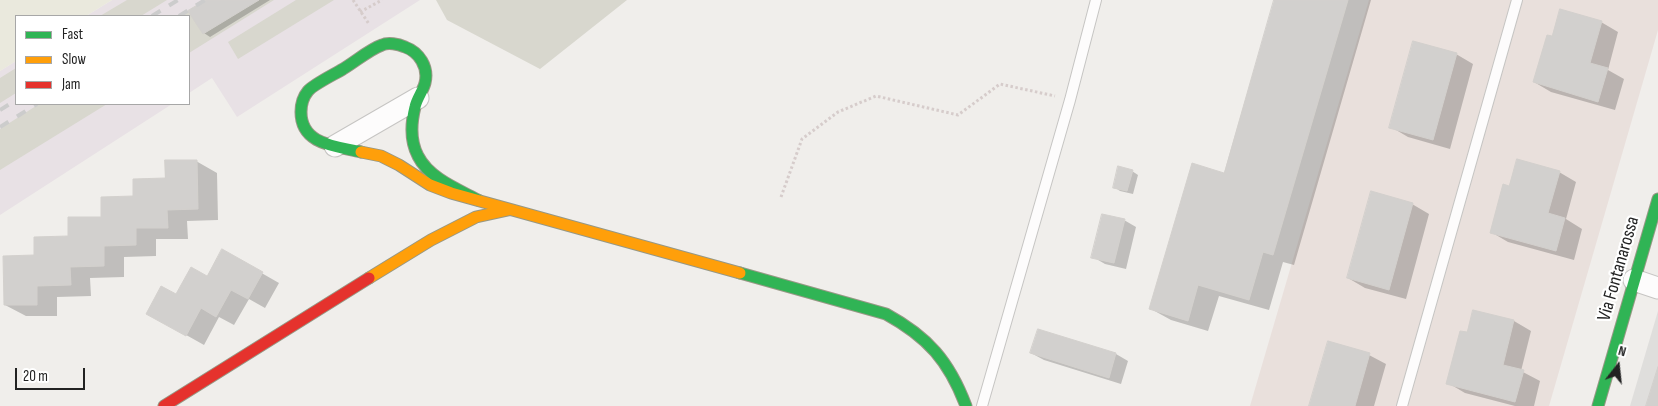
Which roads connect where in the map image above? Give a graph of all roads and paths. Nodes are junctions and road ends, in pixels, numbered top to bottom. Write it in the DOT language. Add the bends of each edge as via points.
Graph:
graph roads {
  1 [pos="354,0"];
  2 [pos="382,0"];
  3 [pos="1096,0"];
  4 [pos="1517,0"];
  5 [pos="418,98"];
  6 [pos="1070,100"];
  7 [pos="335,146"];
  8 [pos="781,197"];
  9 [pos="1658,199"];
  10 [pos="478,200"];
  11 [pos="512,210"];
  12 [pos="1634,280"];
  13 [pos="1658,288"];
  14 [pos="164,406"];
  15 [pos="966,406"];
  16 [pos="982,406"];
  17 [pos="1402,406"];
  18 [pos="1598,406"];
  1 -- 2 [label="path" via="360,12"];
  3 -- 6 [label="lane"];
  4 -- 17 [label="lane"];
  5 -- 7 [label="street"];
  5 -- 7 [label="street" via="426,76 417,54 407,46 383,44 308,91 301,104 301,120 308,133 320,142"];
  5 -- 10 [label="street" via="412,131 414,147 422,163 438,177"];
  6 -- 8 [label="path" via="1000,84 958,115 876,96 838,112 802,139"];
  6 -- 16 [label="lane"];
  7 -- 10 [label="street" via="381,156 430,185"];
  9 -- 12 [label="street, Via Fontanarossa"];
  10 -- 11 [label="street"];
  11 -- 14 [label="street" via="476,217 431,240"];
  11 -- 15 [label="street" via="886,314 924,338 944,359 958,382"];
  12 -- 13 [label="street"];
  12 -- 18 [label="street, Via Fontanarossa"];
}
